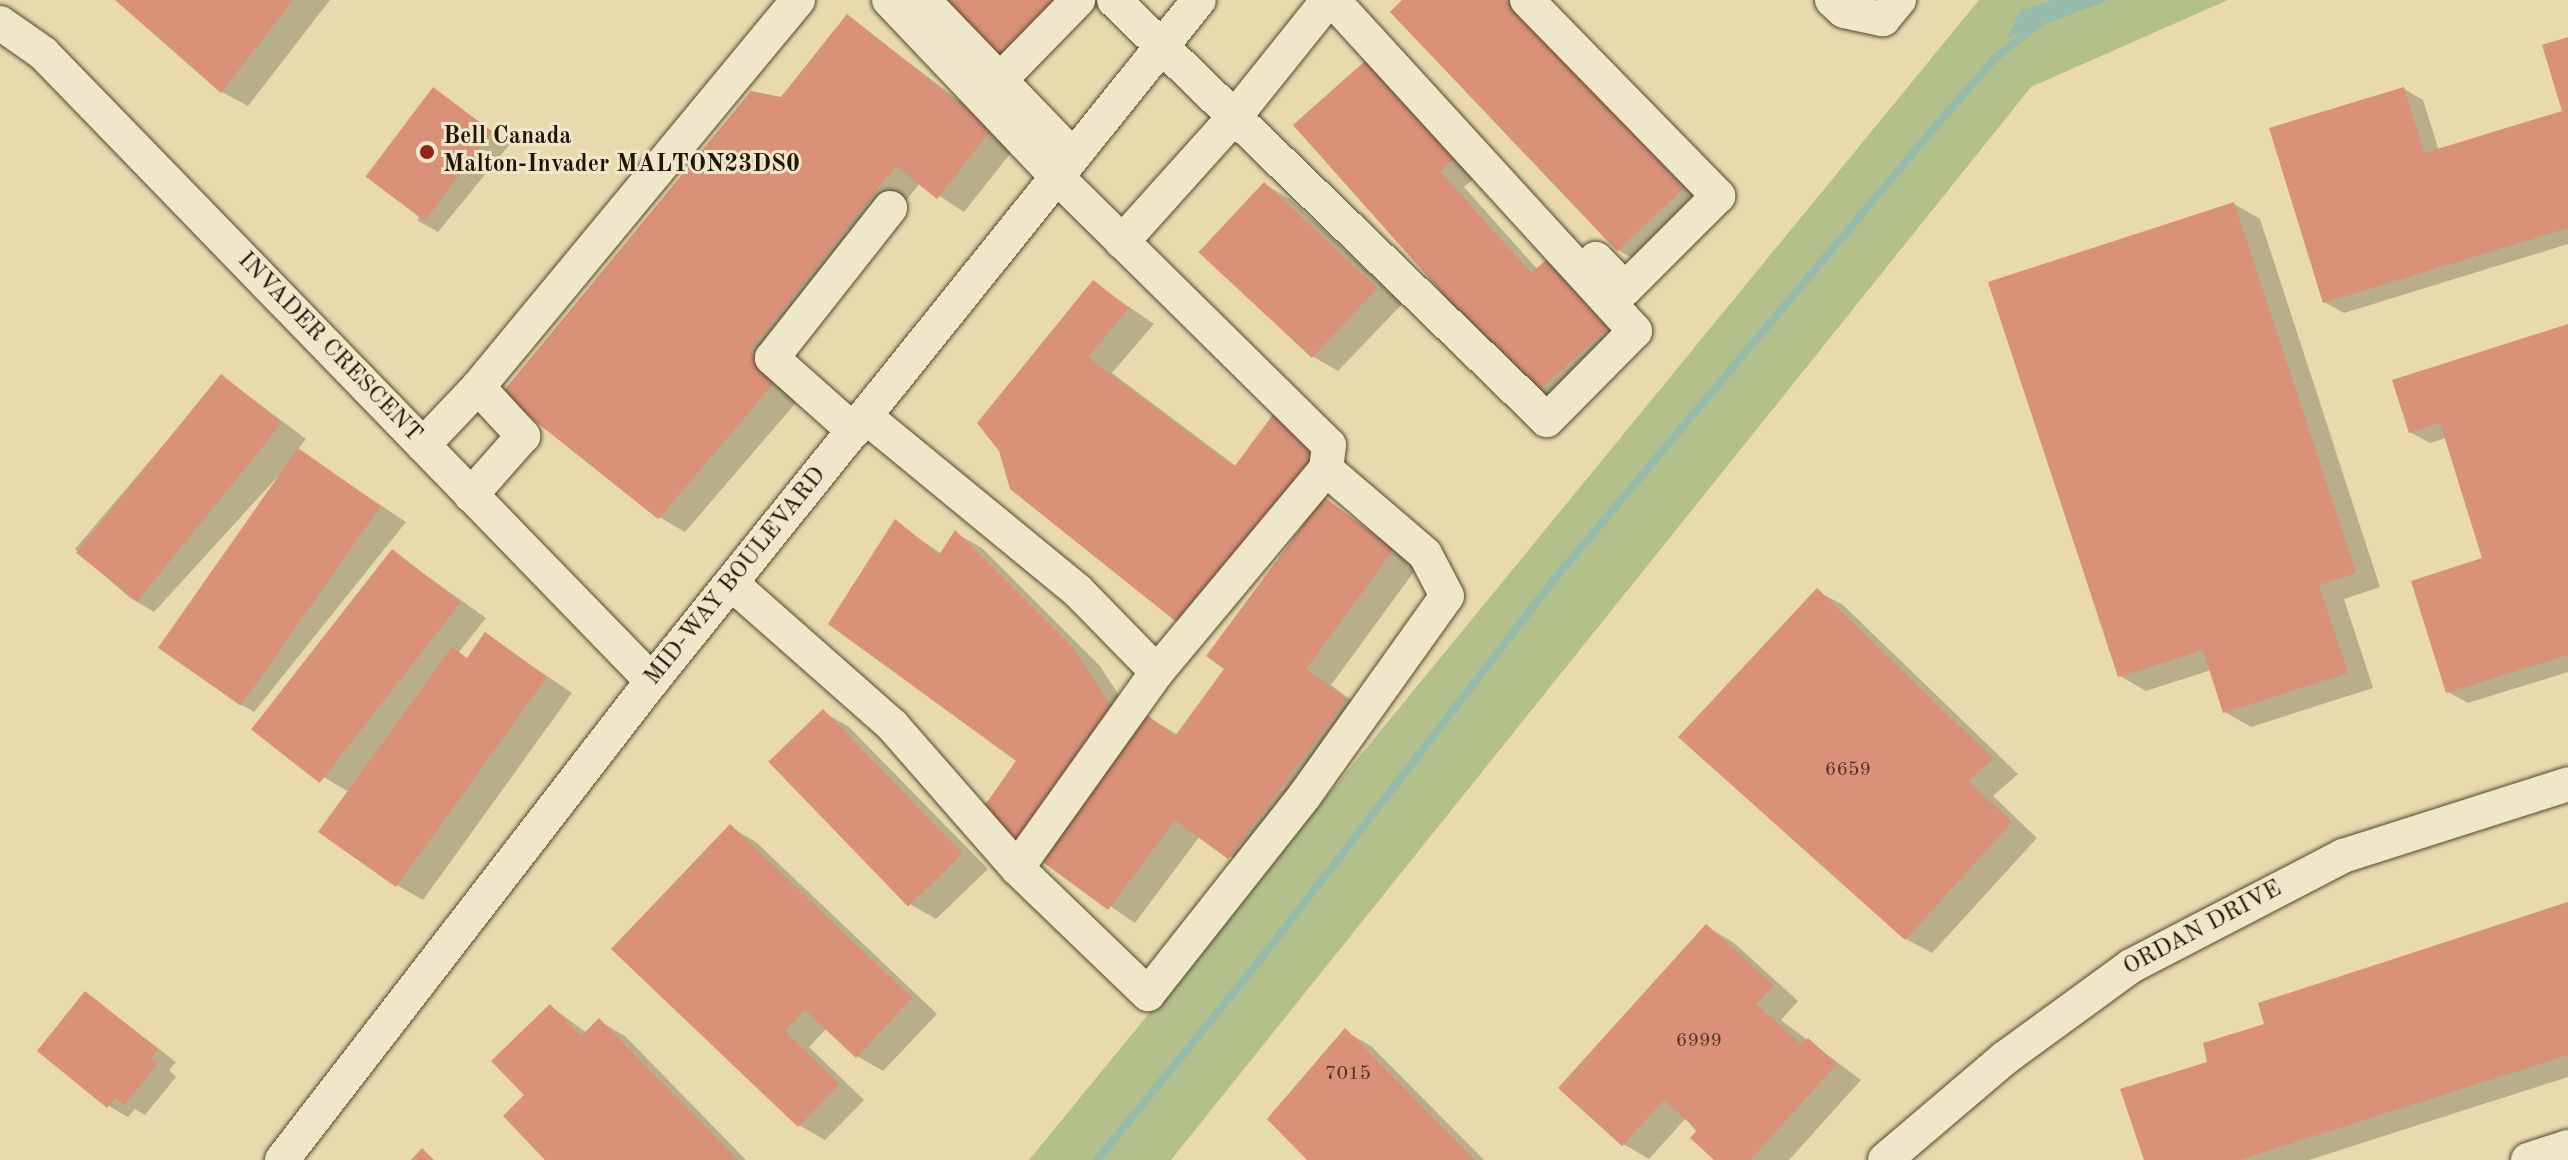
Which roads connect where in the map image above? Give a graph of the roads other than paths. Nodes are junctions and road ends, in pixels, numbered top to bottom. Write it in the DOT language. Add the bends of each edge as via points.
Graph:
graph roads {
  1 [pos="798,0"];
  2 [pos="889,0"];
  3 [pos="923,0"];
  4 [pos="1078,0"];
  5 [pos="1114,0"];
  6 [pos="1331,0"];
  7 [pos="1350,0"];
  8 [pos="1527,0"];
  9 [pos="1832,0"];
  10 [pos="1899,0"];
  11 [pos="1193,3"];
  12 [pos="0,23"];
  13 [pos="1162,45"];
  14 [pos="1000,80"];
  15 [pos="1236,115"];
  16 [pos="1062,164"];
  17 [pos="890,208"];
  18 [pos="1122,242"];
  19 [pos="478,387"];
  20 [pos="860,424"];
  21 [pos="423,445"];
  22 [pos="1326,469"];
  23 [pos="471,495"];
  24 [pos="731,583"];
  25 [pos="1157,672"];
  26 [pos="652,681"];
  27 [pos="2568,784"];
  28 [pos="1017,868"];
  29 [pos="2568,1147"];
  30 [pos="282,1160"];
  31 [pos="1885,1160"];
  32 [pos="2528,1160"];
  1 -- 19 [label="street"];
  2 -- 16 [label="street"];
  3 -- 14 [label="street"];
  4 -- 14 [label="street"];
  5 -- 13 [label="street"];
  6 -- 15 [label="street"];
  6 -- 15 [label="street" via="1635,331 1547,420"];
  7 -- 8 [label="street" via="1625,289 1718,196"];
  9 -- 10 [label="street" via="1844,11 1883,19"];
  11 -- 13 [label="street, MID-WAY BOULEVARD"];
  12 -- 21 [label="street, INVADER CRESCENT" via="43,53"];
  13 -- 15 [label="street"];
  13 -- 16 [label="street, MID-WAY BOULEVARD"];
  14 -- 16 [label="street"];
  15 -- 18 [label="street"];
  16 -- 18 [label="street"];
  16 -- 20 [label="street, MID-WAY BOULEVARD"];
  17 -- 20 [label="street" via="772,358"];
  18 -- 22 [label="street" via="1329,445"];
  19 -- 21 [label="street"];
  19 -- 23 [label="street" via="523,436"];
  20 -- 24 [label="street, MID-WAY BOULEVARD"];
  20 -- 25 [label="street" via="1078,591"];
  21 -- 23 [label="street, INVADER CRESCENT"];
  22 -- 25 [label="street"];
  22 -- 28 [label="street" via="1425,554 1447,596 1305,795 1148,994"];
  23 -- 26 [label="street, INVADER CRESCENT"];
  24 -- 26 [label="street, MID-WAY BOULEVARD"];
  24 -- 28 [label="street" via="892,725"];
  25 -- 28 [label="street"];
  26 -- 30 [label="street, MID-WAY BOULEVARD"];
  27 -- 31 [label="street, ORDAN DRIVE" via="2343,856 2131,966 2005,1058"];
  29 -- 32 [label="street"];
}
